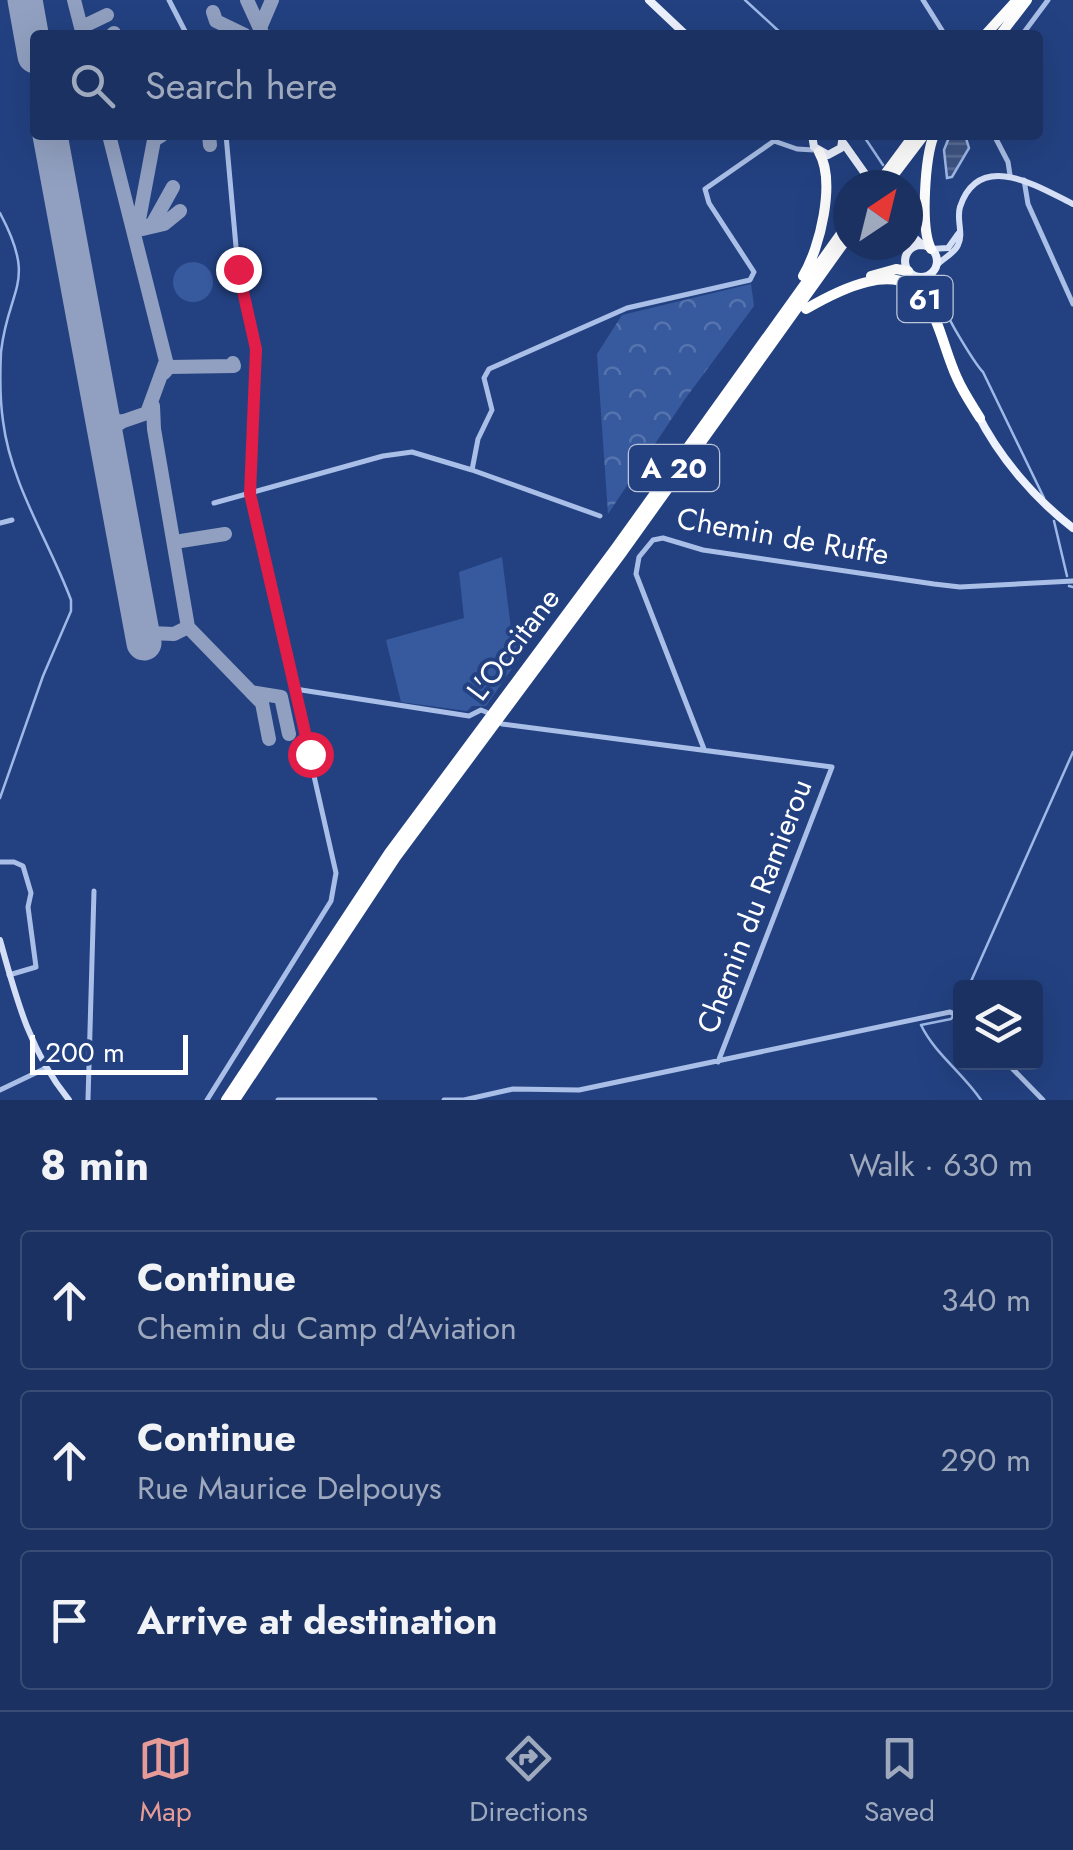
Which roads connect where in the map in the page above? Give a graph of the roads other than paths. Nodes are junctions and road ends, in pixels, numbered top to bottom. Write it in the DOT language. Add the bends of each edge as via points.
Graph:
graph roads {
  1 [pos="170,0"];
  2 [pos="649,0"];
  3 [pos="923,0"];
  4 [pos="1017,0"];
  5 [pos="1027,0"];
  6 [pos="1048,0"];
  7 [pos="185,30"];
  8 [pos="681,30"];
  9 [pos="942,30"];
  10 [pos="991,30"];
  11 [pos="1004,30"];
  12 [pos="1026,30"];
  13 [pos="226,140"];
  14 [pos="807,140"];
  15 [pos="814,140"];
  16 [pos="842,140"];
  17 [pos="844,140"];
  18 [pos="910,140"];
  19 [pos="920,140"];
  20 [pos="933,140"];
  21 [pos="996,140"];
  22 [pos="797,149"];
  23 [pos="818,152"];
  24 [pos="832,154"];
  25 [pos="860,170"];
  26 [pos="863,170"];
  27 [pos="887,170"];
  28 [pos="897,170"];
  29 [pos="1010,176"];
  30 [pos="1024,180"];
  31 [pos="1073,204"];
  32 [pos="959,228"];
  33 [pos="923,244"];
  34 [pos="833,245"];
  35 [pos="923,247"];
  36 [pos="927,247"];
  37 [pos="833,258"];
  38 [pos="905,260"];
  39 [pos="935,268"];
  40 [pos="913,274"];
  41 [pos="1073,304"];
  42 [pos="806,309"];
  43 [pos="938,314"];
  44 [pos="738,376"];
  45 [pos="734,396"];
  46 [pos="980,418"];
  47 [pos="472,470"];
  48 [pos="250,494"];
  49 [pos="214,503"];
  50 [pos="600,516"];
  51 [pos="12,520"];
  52 [pos="0,523"];
  53 [pos="1073,528"];
  54 [pos="1073,580"];
  55 [pos="295,689"];
  56 [pos="486,712"];
  57 [pos="502,724"];
  58 [pos="704,749"];
  59 [pos="0,862"];
  60 [pos="94,892"];
  61 [pos="0,940"];
  62 [pos="9,975"];
  63 [pos="953,1013"];
  64 [pos="718,1062"];
  65 [pos="46,1068"];
  66 [pos="1014,1070"];
  67 [pos="0,1090"];
  68 [pos="69,1100"];
  69 [pos="88,1100"];
  70 [pos="207,1100"];
  71 [pos="226,1100"];
  72 [pos="236,1100"];
  73 [pos="278,1100"];
  74 [pos="375,1100"];
  75 [pos="444,1100"];
  76 [pos="1043,1100"];
  1 -- 7 [label="street"];
  2 -- 8 [label="main road"];
  3 -- 9 [label="street"];
  4 -- 10 [label="highway"];
  5 -- 11 [label="highway"];
  6 -- 12 [label="street"];
  13 -- 48 [label="street" via="238,269 256,349"];
  14 -- 22 [label="street"];
  15 -- 23 [label="main road"];
  16 -- 24 [label="main road"];
  17 -- 26 [label="main road"];
  18 -- 27 [label="highway"];
  19 -- 28 [label="highway"];
  20 -- 36 [label="highway, 61" via="926,173"];
  21 -- 29 [label="street"];
  22 -- 23 [label="street"];
  22 -- 47 [label="street" via="774,141 706,189 752,278 627,308 489,369 484,378 492,410"];
  23 -- 24 [label="main road"];
  23 -- 44 [label="highway" via="825,173 816,250"];
  24 -- 25 [label="main road"];
  29 -- 30 [label="main road"];
  29 -- 32 [label="main road" via="982,181 967,193"];
  30 -- 31 [label="main road"];
  30 -- 41 [label="street" via="1028,204"];
  32 -- 36 [label="main road" via="952,246"];
  32 -- 39 [label="main road" via="956,249"];
  33 -- 36 [label="main road"];
  34 -- 44 [label="highway, L'Occitane / A 20"];
  35 -- 36 [label="main road"];
  36 -- 39 [label="main road"];
  37 -- 45 [label="highway, L'Occitane / A 20"];
  38 -- 40 [label="main road"];
  39 -- 40 [label="main road"];
  39 -- 43 [label="main road"];
  40 -- 42 [label="highway, 61" via="896,268 852,282"];
  40 -- 43 [label="main road"];
  42 -- 45 [label="highway, 61"];
  42 -- 46 [label="highway, 61" via="884,279 914,288 931,310"];
  43 -- 46 [label="main road"];
  44 -- 71 [label="highway, L'Occitane / A 20" via="389,853"];
  45 -- 72 [label="highway, L'Occitane / A 20" via="396,857"];
  46 -- 53 [label="main road" via="1012,468"];
  47 -- 48 [label="street" via="412,452"];
  47 -- 50 [label="street"];
  48 -- 49 [label="street"];
  48 -- 55 [label="street"];
  51 -- 52 [label="street"];
  54 -- 58 [label="street, Chemin de Ruffe" via="960,587 653,540 636,574"];
  55 -- 56 [label="street" via="456,714"];
  55 -- 70 [label="street" via="336,873 334,894"];
  57 -- 58 [label="street"];
  58 -- 64 [label="street, Chemin du Ramierou" via="832,767"];
  59 -- 62 [label="street" via="23,866 31,893 36,966"];
  60 -- 69 [label="street"];
  61 -- 62 [label="main road"];
  62 -- 65 [label="main road"];
  63 -- 64 [label="street, Chemin du Ramierou"];
  64 -- 75 [label="street, Chemin du Ramierou" via="579,1090 513,1089"];
  65 -- 67 [label="street"];
  65 -- 68 [label="main road"];
  66 -- 76 [label="street"];
  73 -- 74 [label="street"];
}
